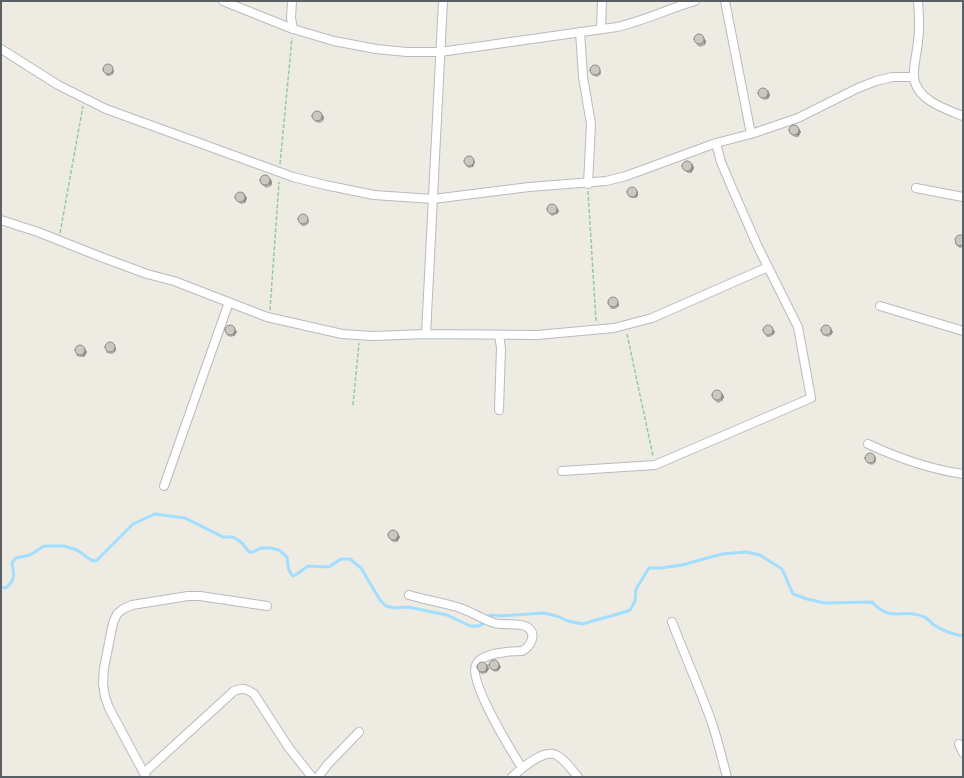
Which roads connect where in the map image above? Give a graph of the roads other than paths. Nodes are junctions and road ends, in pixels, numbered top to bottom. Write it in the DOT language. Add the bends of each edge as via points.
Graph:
graph roads {
  1 [pos="223,1"];
  2 [pos="292,1"];
  3 [pos="443,1"];
  4 [pos="602,1"];
  5 [pos="695,1"];
  6 [pos="725,1"];
  7 [pos="918,1"];
  8 [pos="293,29"];
  9 [pos="601,29"];
  10 [pos="580,32"];
  11 [pos="1,48"];
  12 [pos="440,52"];
  13 [pos="914,77"];
  14 [pos="963,116"];
  15 [pos="752,134"];
  16 [pos="716,143"];
  17 [pos="588,184"];
  18 [pos="916,188"];
  19 [pos="963,197"];
  20 [pos="433,199"];
  21 [pos="1,220"];
  22 [pos="768,267"];
  23 [pos="229,302"];
  24 [pos="880,306"];
  25 [pos="963,331"];
  26 [pos="426,334"];
  27 [pos="499,335"];
  28 [pos="498,410"];
  29 [pos="868,444"];
  30 [pos="562,471"];
  31 [pos="963,474"];
  32 [pos="164,486"];
  33 [pos="409,595"];
  34 [pos="267,606"];
  35 [pos="672,622"];
  36 [pos="359,732"];
  37 [pos="959,744"];
  38 [pos="963,753"];
  39 [pos="522,768"];
  40 [pos="145,775"];
  41 [pos="312,777"];
  42 [pos="318,777"];
  43 [pos="512,777"];
  44 [pos="578,777"];
  45 [pos="727,777"];
  1 -- 8 [label="street"];
  2 -- 8 [label="street"];
  3 -- 12 [label="street"];
  4 -- 9 [label="street"];
  5 -- 9 [label="street" via="636,22"];
  6 -- 15 [label="street"];
  7 -- 13 [label="street" via="919,39"];
  8 -- 12 [label="street" via="334,41 376,49"];
  9 -- 10 [label="street"];
  10 -- 12 [label="street"];
  10 -- 17 [label="street" via="583,77 591,124"];
  11 -- 20 [label="street" via="58,85 106,109 293,177 374,195"];
  12 -- 20 [label="street"];
  13 -- 14 [label="street" via="916,86 923,95"];
  13 -- 15 [label="street" via="876,80 798,118"];
  15 -- 16 [label="street"];
  16 -- 17 [label="street" via="626,176"];
  16 -- 22 [label="street" via="721,162"];
  17 -- 20 [label="street" via="529,187"];
  18 -- 19 [label="street"];
  20 -- 26 [label="street"];
  21 -- 23 [label="street"];
  22 -- 27 [label="street" via="652,318 614,328 537,335"];
  22 -- 30 [label="street" via="798,327 812,398 655,465"];
  23 -- 26 [label="street" via="267,317 342,334"];
  23 -- 32 [label="street"];
  24 -- 25 [label="street"];
  26 -- 27 [label="street"];
  27 -- 28 [label="street" via="501,348"];
  29 -- 31 [label="street" via="923,466"];
  33 -- 39 [label="street" via="460,608 494,623 523,625 531,631 531,642 527,648 486,656 480,659 475,672 502,736"];
  34 -- 40 [label="street" via="188,596 132,605 117,614 104,668 105,697"];
  35 -- 45 [label="street" via="712,723"];
  36 -- 42 [label="street"];
  37 -- 38 [label="street"];
  39 -- 43 [label="street"];
  39 -- 44 [label="street" via="551,753 558,755"];
  40 -- 41 [label="street" via="234,691 246,689 254,694 289,748"];
}
